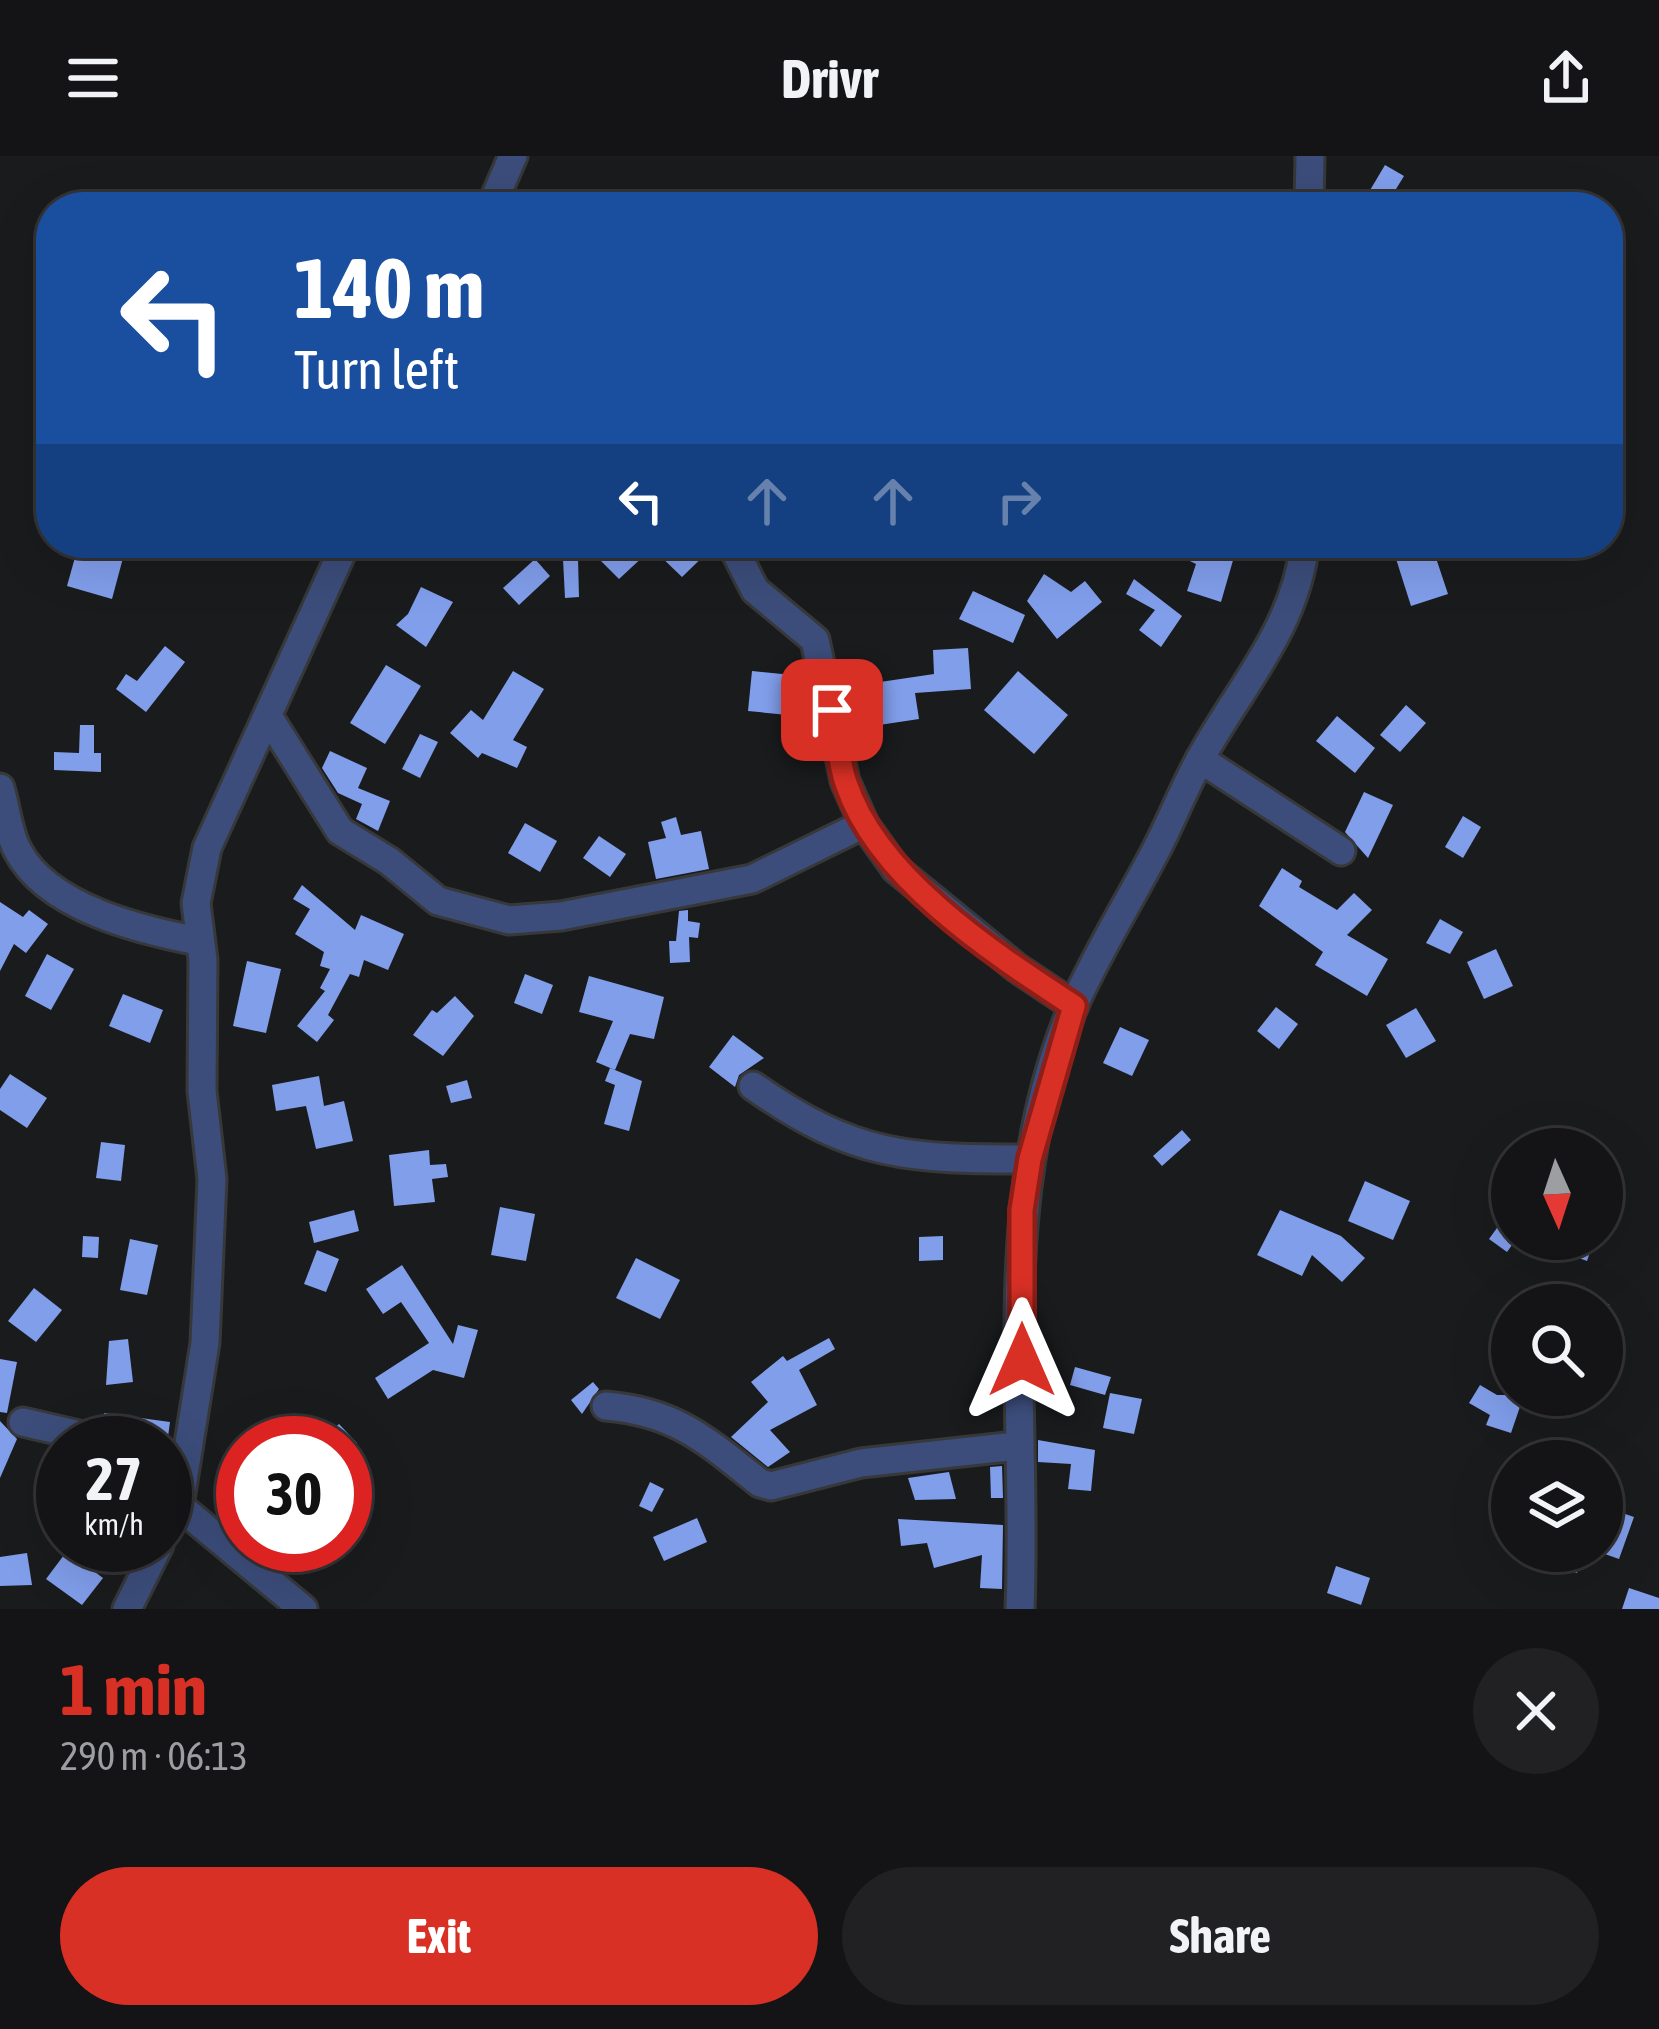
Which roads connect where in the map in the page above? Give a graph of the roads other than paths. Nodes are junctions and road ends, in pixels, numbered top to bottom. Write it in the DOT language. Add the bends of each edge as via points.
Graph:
graph roads {
  1 [pos="513,156"];
  2 [pos="1310,156"];
  3 [pos="497,192"];
  4 [pos="1310,192"];
  5 [pos="339,558"];
  6 [pos="738,558"];
  7 [pos="1303,558"];
  8 [pos="268,716"];
  9 [pos="1200,759"];
  10 [pos="0,788"];
  11 [pos="864,824"];
  12 [pos="1341,851"];
  13 [pos="199,941"];
  14 [pos="1074,1006"];
  15 [pos="753,1086"];
  16 [pos="1030,1159"];
  17 [pos="606,1406"];
  18 [pos="186,1416"];
  19 [pos="23,1422"];
  20 [pos="36,1425"];
  21 [pos="1016,1446"];
  22 [pos="192,1517"];
  23 [pos="146,1572"];
  24 [pos="127,1609"];
  25 [pos="303,1609"];
  26 [pos="1020,1609"];
  1 -- 3 [label="street"];
  2 -- 4 [label="street"];
  5 -- 8 [label="street"];
  6 -- 11 [label="street" via="754,590 815,640 845,781"];
  7 -- 9 [label="street" via="1282,628"];
  8 -- 11 [label="street" via="340,831 438,901 509,920 752,879"];
  8 -- 13 [label="street" via="208,848 196,903"];
  9 -- 12 [label="street"];
  9 -- 14 [label="street"];
  10 -- 13 [label="street" via="14,844 39,877 149,932"];
  11 -- 14 [label="street" via="896,869"];
  13 -- 18 [label="street" via="212,1179 205,1343"];
  14 -- 16 [label="street"];
  15 -- 16 [label="street" via="808,1125 862,1145 921,1159"];
  16 -- 21 [label="street"];
  17 -- 21 [label="street" via="684,1423 771,1486 862,1463"];
  19 -- 20 [label="street"];
  21 -- 26 [label="street"];
  22 -- 25 [label="street"];
  23 -- 24 [label="street"];
}
